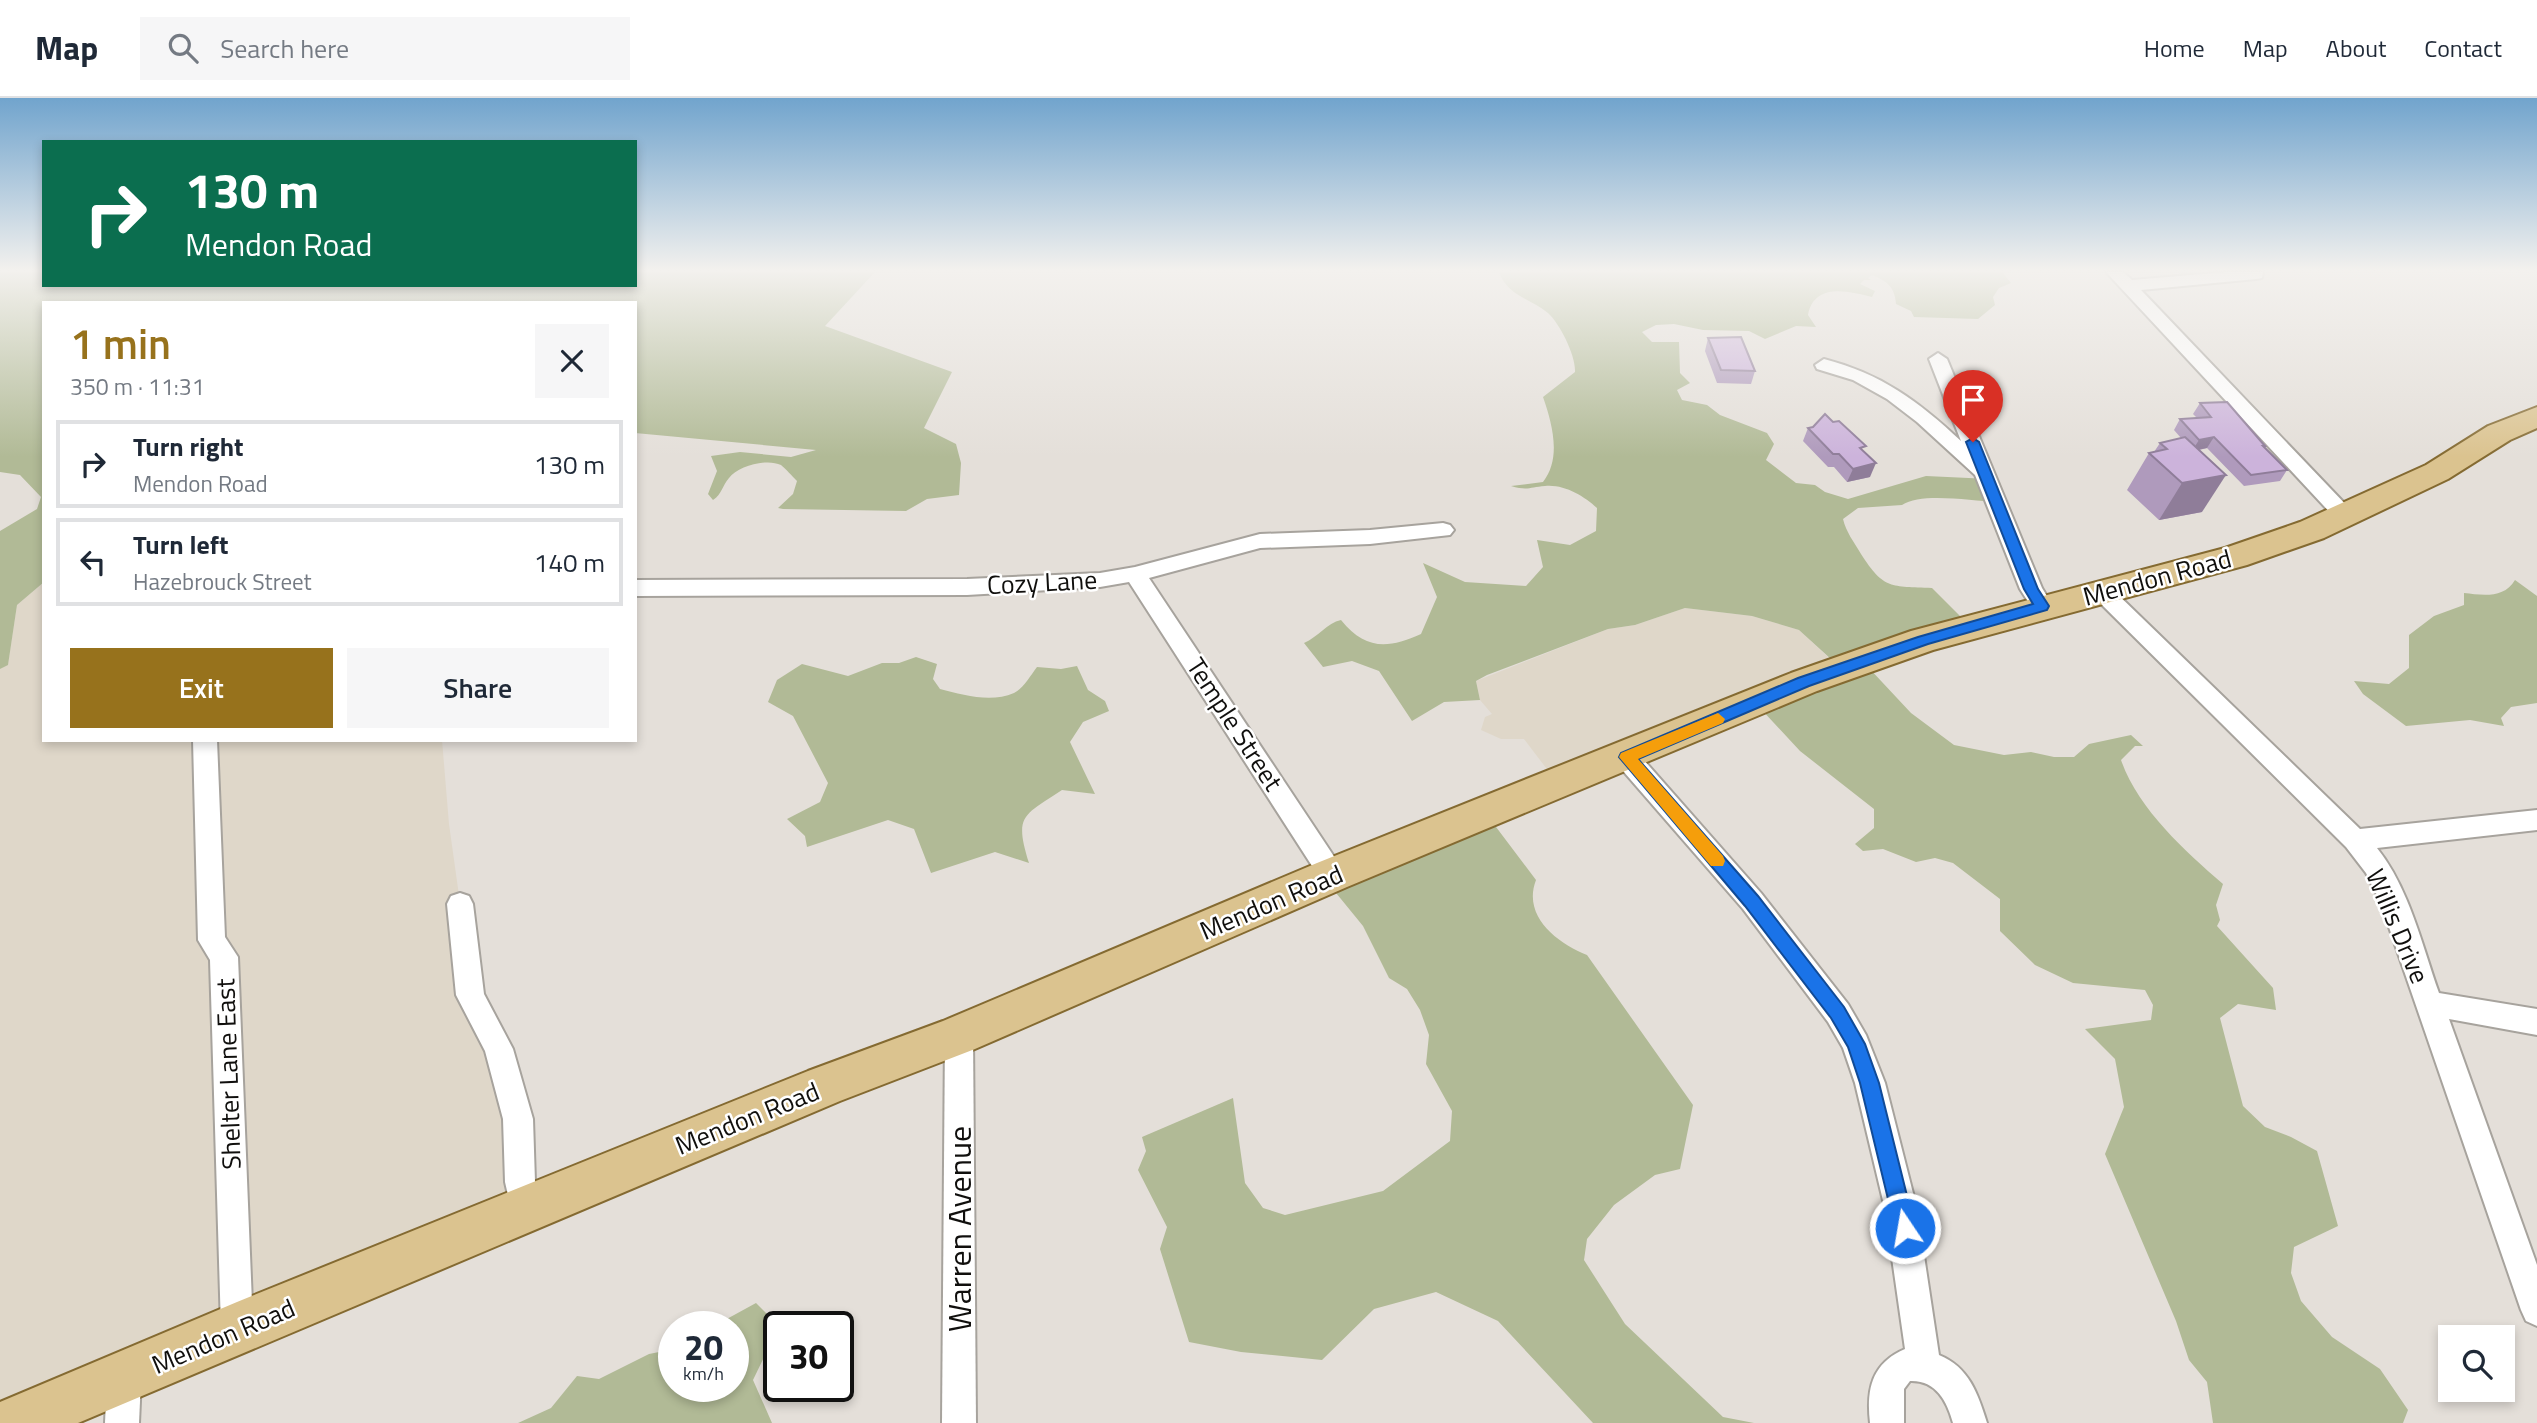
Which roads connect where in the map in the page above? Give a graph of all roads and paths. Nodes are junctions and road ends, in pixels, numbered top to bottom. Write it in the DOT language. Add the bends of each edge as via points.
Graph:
graph roads {
  1 [pos="2173,334"];
  2 [pos="1938,359"];
  3 [pos="1824,365"];
  4 [pos="2537,416"];
  5 [pos="1983,473"];
  6 [pos="2343,514"];
  7 [pos="1443,530"];
  8 [pos="1135,574"];
  9 [pos="637,588"];
  10 [pos="2102,592"];
  11 [pos="2042,606"];
  12 [pos="205,742"];
  13 [pos="1626,757"];
  14 [pos="2537,820"];
  15 [pos="2355,840"];
  16 [pos="1332,875"];
  17 [pos="460,904"];
  18 [pos="2430,1004"];
  19 [pos="2537,1022"];
  20 [pos="959,1035"];
  21 [pos="525,1210"];
  22 [pos="2537,1311"];
  23 [pos="237,1328"];
  24 [pos="1924,1364"];
  25 [pos="124,1379"];
  26 [pos="15,1423"];
  27 [pos="122,1423"];
  28 [pos="959,1423"];
  29 [pos="1887,1423"];
  30 [pos="1970,1423"];
  1 -- 6 [label="street"];
  2 -- 5 [label="street"];
  3 -- 5 [label="street" via="1890,394 1926,419"];
  4 -- 6 [label="main road, Mendon Road" via="2483,442 2437,472"];
  5 -- 11 [label="street"];
  6 -- 10 [label="main road, Mendon Road" via="2312,530 2235,556"];
  7 -- 8 [label="street, Cozy Lane" via="1260,541"];
  8 -- 9 [label="street, Cozy Lane" via="967,587"];
  8 -- 16 [label="street, Temple Street"];
  10 -- 11 [label="main road, Mendon Road"];
  10 -- 15 [label="street, Willis Drive"];
  11 -- 13 [label="main road, Mendon Road" via="1924,640 1804,682"];
  12 -- 23 [label="street, Shelter Lane East" via="212,940 224,957"];
  13 -- 16 [label="main road, Mendon Road"];
  13 -- 24 [label="street" via="1752,901 1838,1013 1856,1044 1901,1209"];
  14 -- 15 [label="street"];
  15 -- 18 [label="street, Willis Drive" via="2376,866 2393,901"];
  16 -- 20 [label="main road, Mendon Road"];
  17 -- 21 [label="street" via="470,995 499,1049 516,1108"];
  18 -- 19 [label="street"];
  18 -- 22 [label="street, Willis Drive"];
  20 -- 21 [label="main road, Mendon Road"];
  20 -- 28 [label="street, Warren Avenue"];
  21 -- 23 [label="main road, Mendon Road"];
  23 -- 25 [label="main road, Mendon Road"];
  24 -- 29 [label="street" via="1902,1366 1888,1380"];
  24 -- 30 [label="street" via="1951,1381"];
  25 -- 26 [label="main road, Mendon Road"];
  25 -- 27 [label="street"];
}
